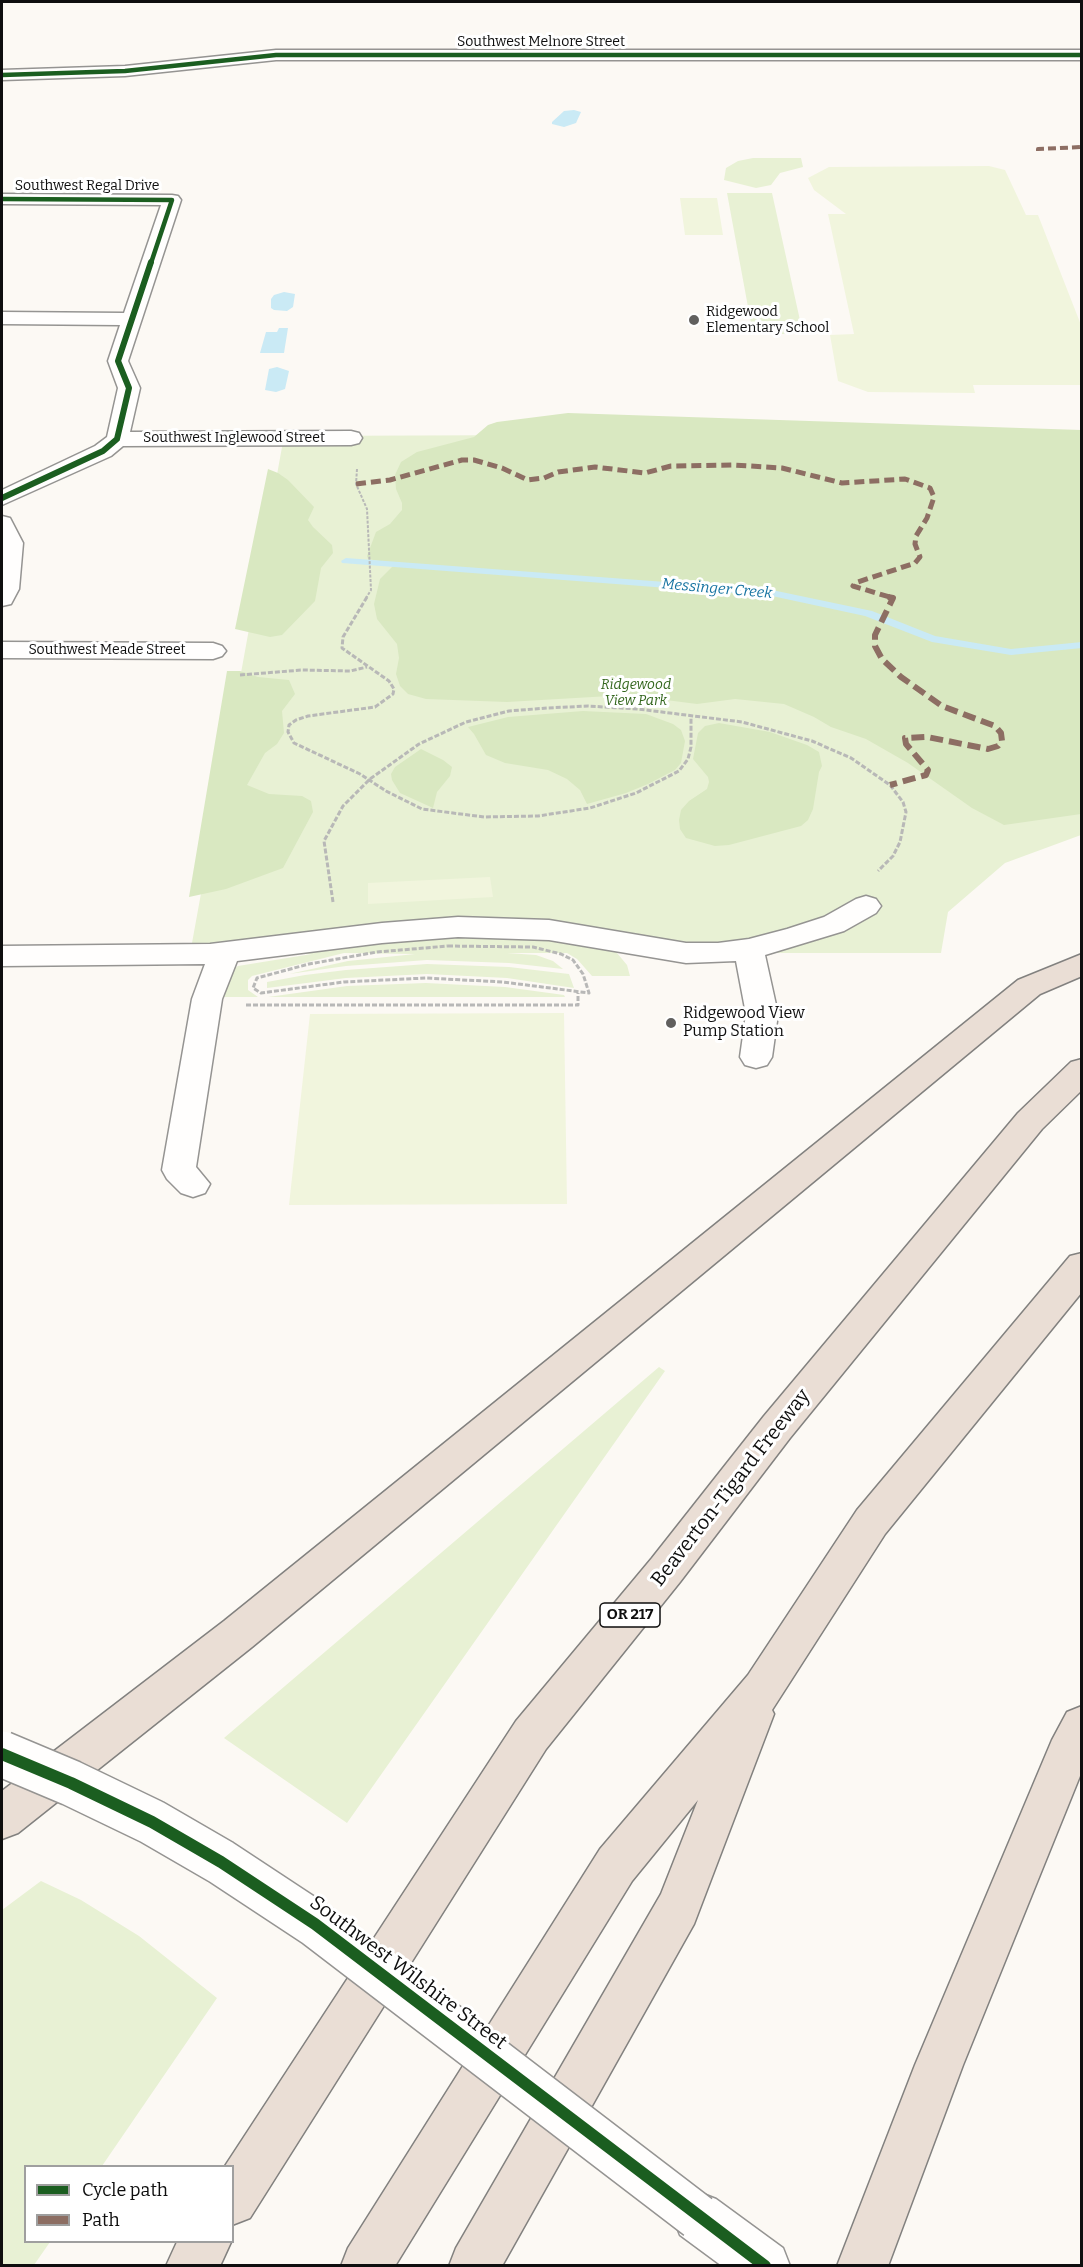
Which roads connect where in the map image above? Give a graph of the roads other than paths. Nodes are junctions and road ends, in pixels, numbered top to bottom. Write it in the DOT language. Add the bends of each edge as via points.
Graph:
graph roads {
  1 [pos="1082,55"];
  2 [pos="2,75"];
  3 [pos="2,199"];
  4 [pos="2,318"];
  5 [pos="130,319"];
  6 [pos="351,438"];
  7 [pos="117,439"];
  8 [pos="2,498"];
  9 [pos="2,523"];
  10 [pos="2,599"];
  11 [pos="2,650"];
  12 [pos="213,651"];
  13 [pos="866,906"];
  14 [pos="749,949"];
  15 [pos="225,952"];
  16 [pos="2,956"];
  17 [pos="1082,964"];
  18 [pos="756,1057"];
  19 [pos="1082,1070"];
  20 [pos="193,1184"];
  21 [pos="1082,1266"];
  22 [pos="763,1689"];
  23 [pos="1082,1726"];
  24 [pos="2,1755"];
  25 [pos="2,1818"];
  26 [pos="234,2197"];
  27 [pos="205,2243"];
  28 [pos="191,2265"];
  29 [pos="366,2265"];
  30 [pos="474,2265"];
  31 [pos="765,2265"];
  32 [pos="862,2265"];
  1 -- 2 [label="street, Southwest Melnore Street" via="276,55 125,71"];
  3 -- 5 [label="street, Southwest Regal Drive" via="172,200"];
  4 -- 5 [label="street"];
  5 -- 7 [label="street" via="118,361 129,388"];
  6 -- 7 [label="street, Southwest Inglewood Street"];
  7 -- 8 [label="street" via="103,451"];
  9 -- 10 [label="street" via="11,543 7,588"];
  11 -- 12 [label="street, Southwest Meade Street"];
  13 -- 14 [label="street" via="834,924"];
  14 -- 15 [label="street" via="686,953 596,937 500,927 458,927"];
  14 -- 18 [label="street" via="762,1014"];
  15 -- 16 [label="street"];
  15 -- 20 [label="street" via="207,999 179,1170"];
  17 -- 25 [label="highway" via="1029,987 247,1626"];
  19 -- 26 [label="highway, Beaverton-Tigard Freeway / OR 217" via="1023,1130 777,1427 531,1735"];
  21 -- 22 [label="highway" via="871,1522"];
  22 -- 29 [label="highway" via="616,1865"];
  22 -- 30 [label="highway" via="678,1908"];
  23 -- 32 [label="highway" via="944,2053"];
  24 -- 31 [label="street, Southwest Wilshire Street, bridge" via="152,1822 315,1924"];
  27 -- 28 [label="highway"];
}
